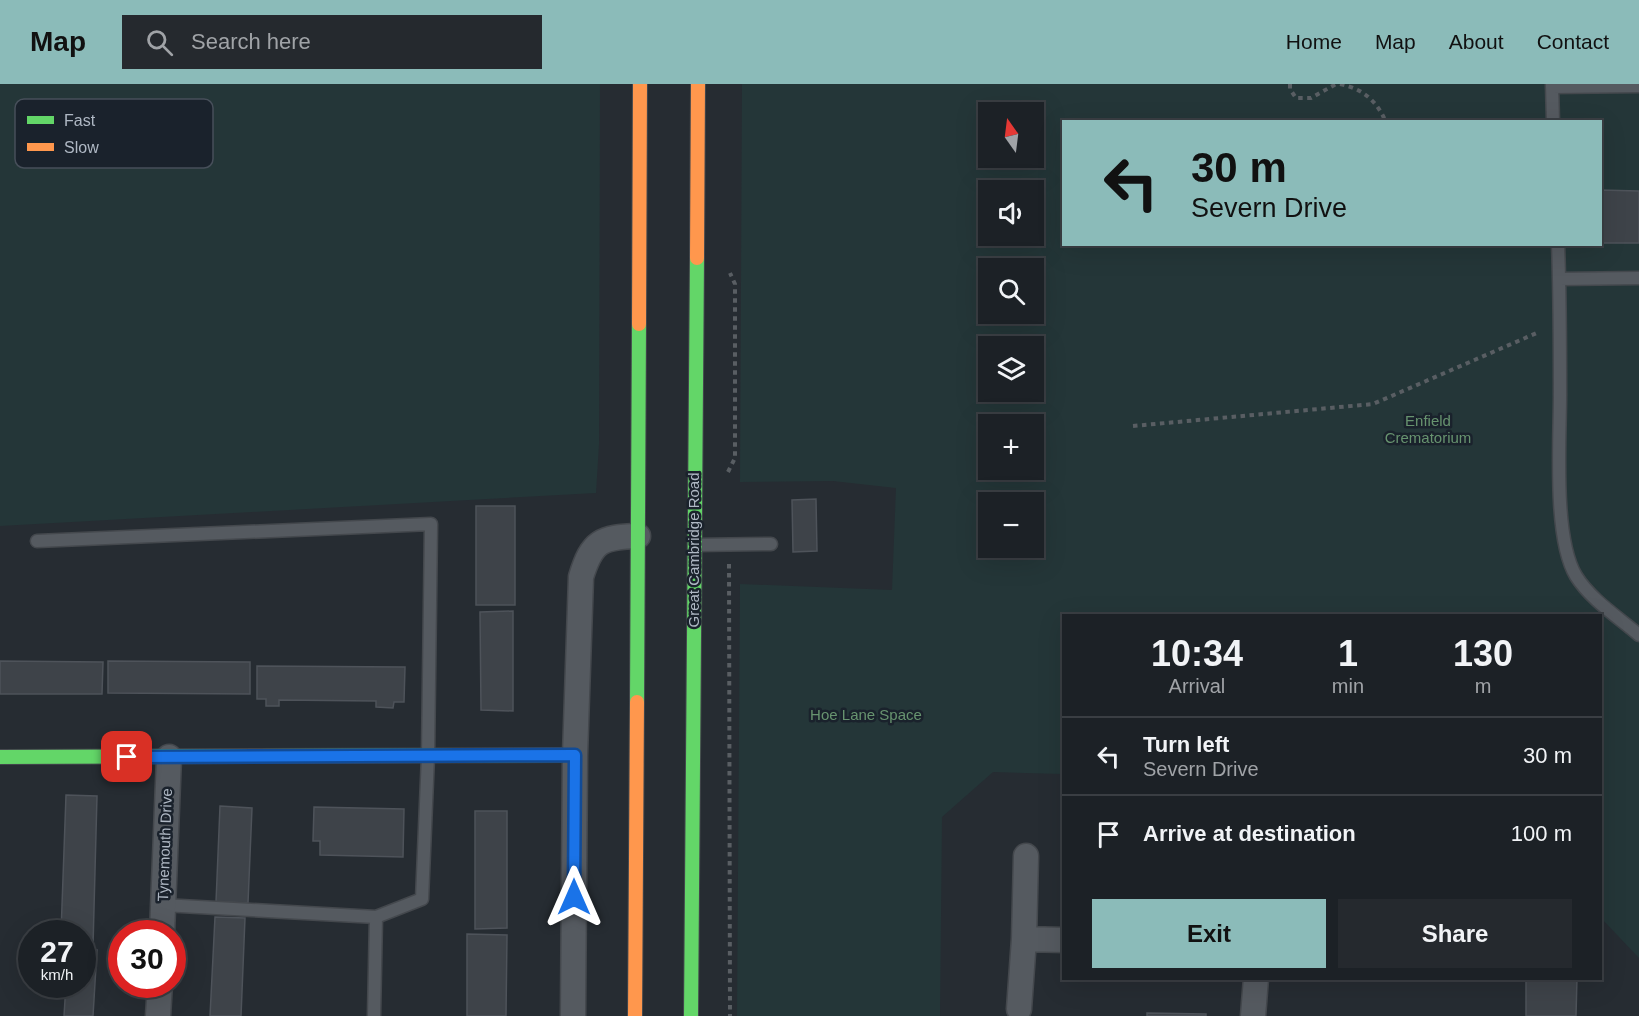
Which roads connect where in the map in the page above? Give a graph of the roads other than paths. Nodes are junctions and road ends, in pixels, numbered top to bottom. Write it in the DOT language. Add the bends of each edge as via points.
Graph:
graph roads {
  1 [pos="639,84"];
  2 [pos="698,84"];
  3 [pos="1552,85"];
  4 [pos="1639,86"];
  5 [pos="1553,120"];
  6 [pos="1558,246"];
  7 [pos="1639,278"];
  8 [pos="1559,279"];
  9 [pos="638,536"];
  10 [pos="37,541"];
  11 [pos="771,544"];
  12 [pos="693,545"];
  13 [pos="1639,635"];
  14 [pos="575,755"];
  15 [pos="428,756"];
  16 [pos="0,757"];
  17 [pos="169,758"];
  18 [pos="1026,856"];
  19 [pos="163,905"];
  20 [pos="376,917"];
  21 [pos="162,920"];
  22 [pos="1024,939"];
  23 [pos="1062,940"];
  24 [pos="1256,980"];
  25 [pos="160,998"];
  26 [pos="1019,1009"];
  27 [pos="159,1016"];
  28 [pos="374,1016"];
  29 [pos="573,1016"];
  30 [pos="634,1016"];
  31 [pos="691,1016"];
  32 [pos="1253,1016"];
  1 -- 9 [label="main road"];
  2 -- 12 [label="main road, Great Cambridge Road"];
  3 -- 4 [label="lane"];
  3 -- 5 [label="lane"];
  6 -- 8 [label="lane"];
  7 -- 8 [label="lane"];
  8 -- 13 [label="lane" via="1560,493 1564,543 1572,568 1587,591"];
  9 -- 14 [label="street" via="614,537 601,542 587,555 581,577"];
  9 -- 30 [label="main road"];
  10 -- 15 [label="lane" via="431,524"];
  11 -- 12 [label="lane"];
  12 -- 31 [label="main road, Great Cambridge Road"];
  14 -- 15 [label="main road"];
  14 -- 29 [label="street"];
  15 -- 17 [label="main road"];
  15 -- 20 [label="lane" via="422,899"];
  16 -- 17 [label="main road"];
  17 -- 19 [label="street, Tynemouth Drive"];
  18 -- 22 [label="street"];
  19 -- 20 [label="lane"];
  19 -- 21 [label="street, Tynemouth Drive"];
  20 -- 28 [label="lane"];
  22 -- 23 [label="street"];
  22 -- 26 [label="street"];
  24 -- 32 [label="street"];
  25 -- 27 [label="street"];
}
